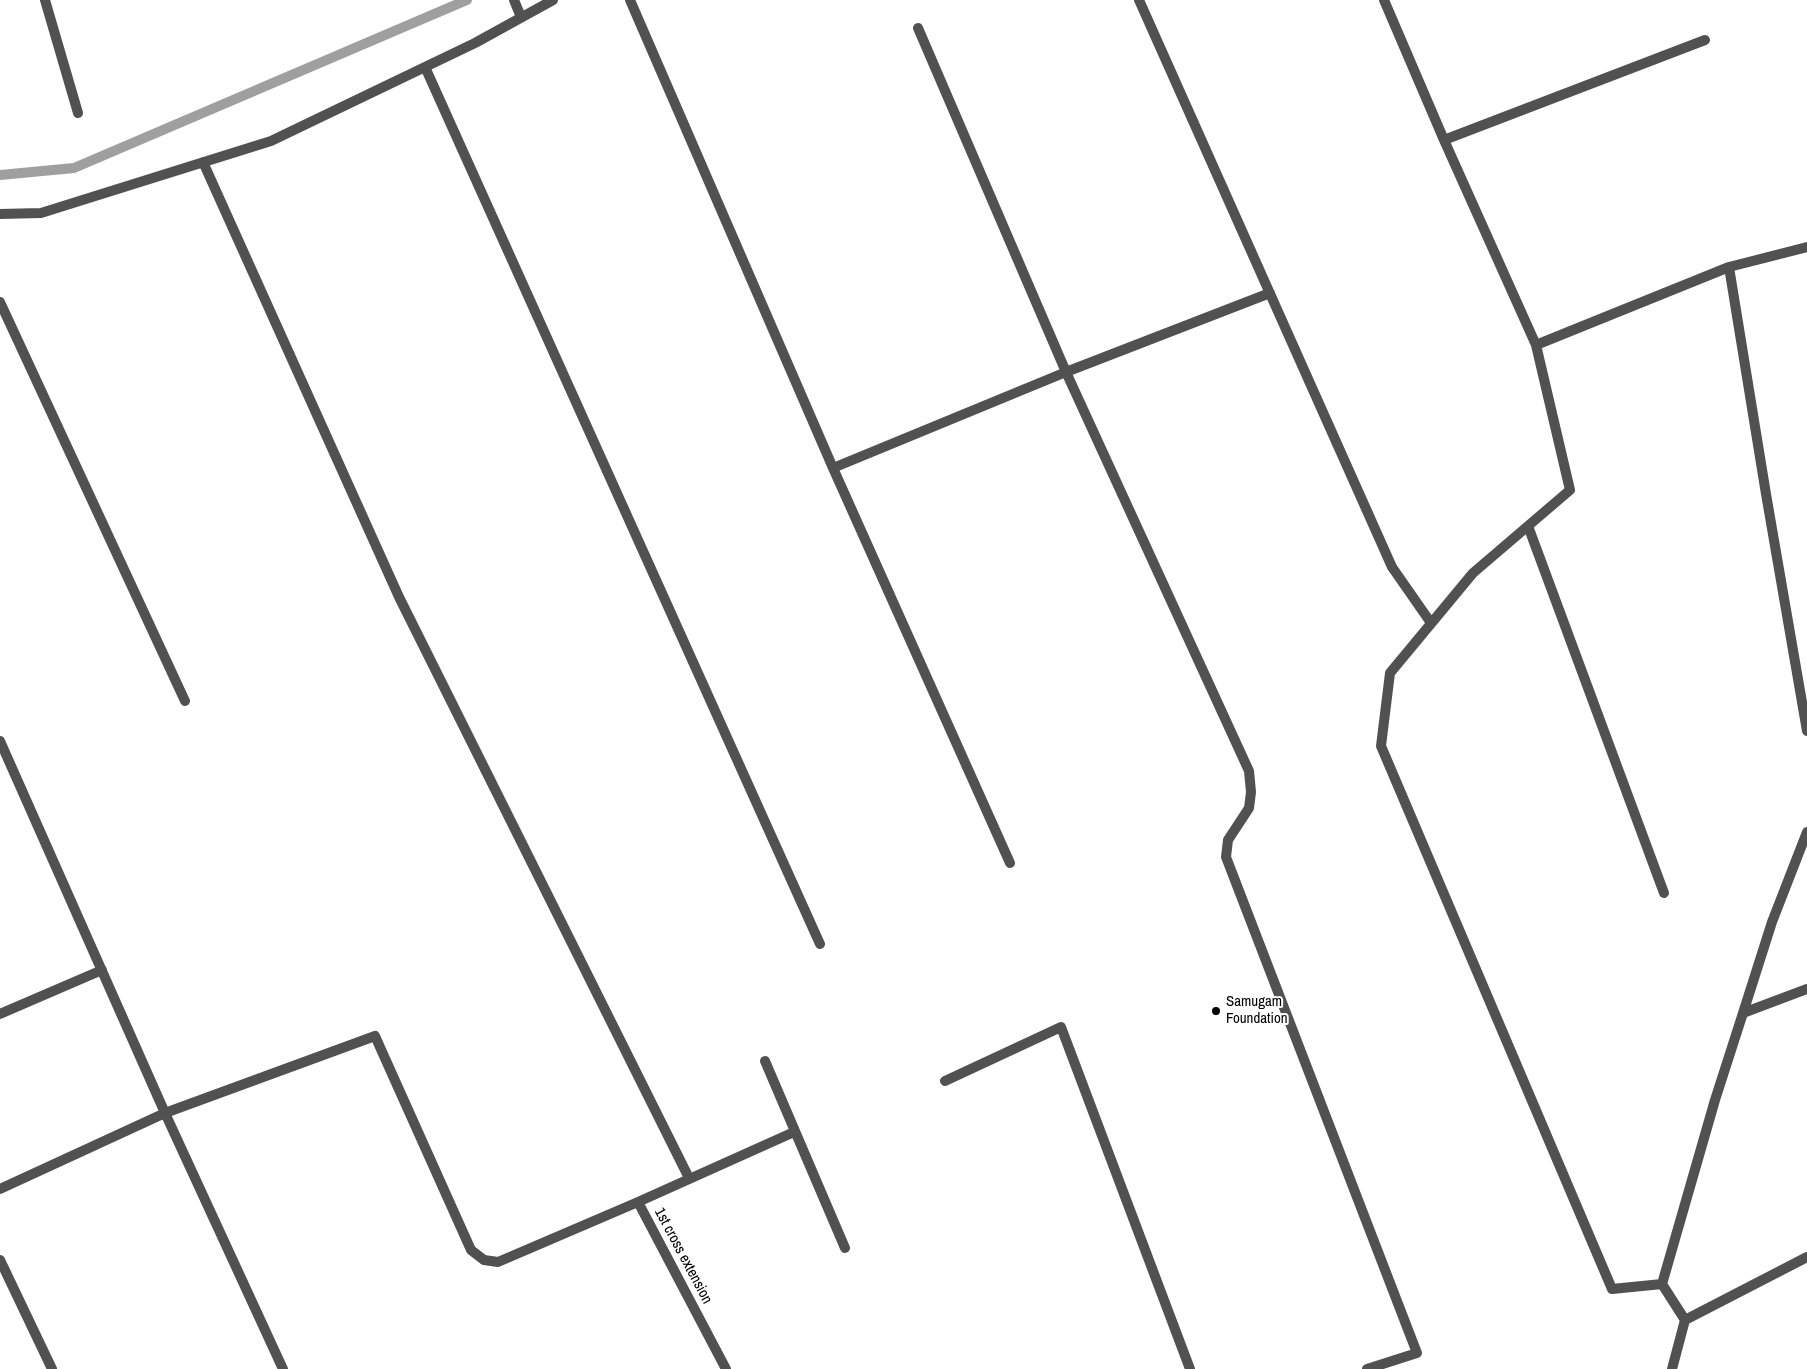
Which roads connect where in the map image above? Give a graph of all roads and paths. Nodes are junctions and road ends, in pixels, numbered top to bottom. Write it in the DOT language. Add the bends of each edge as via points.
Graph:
graph roads {
  1 [pos="45,0"];
  2 [pos="514,0"];
  3 [pos="553,0"];
  4 [pos="630,0"];
  5 [pos="1139,0"];
  6 [pos="1384,0"];
  7 [pos="521,17"];
  8 [pos="918,28"];
  9 [pos="1705,40"];
  10 [pos="425,67"];
  11 [pos="78,112"];
  12 [pos="1444,140"];
  13 [pos="203,162"];
  14 [pos="0,214"];
  15 [pos="1807,247"];
  16 [pos="1729,267"];
  17 [pos="1270,293"];
  18 [pos="0,302"];
  19 [pos="1536,345"];
  20 [pos="1066,372"];
  21 [pos="833,468"];
  22 [pos="1528,526"];
  23 [pos="1432,623"];
  24 [pos="185,701"];
  25 [pos="1807,731"];
  26 [pos="0,741"];
  27 [pos="1807,832"];
  28 [pos="1010,863"];
  29 [pos="1664,893"];
  30 [pos="820,944"];
  31 [pos="102,970"];
  32 [pos="1807,988"];
  33 [pos="0,1014"];
  34 [pos="1743,1014"];
  35 [pos="765,1061"];
  36 [pos="945,1081"];
  37 [pos="165,1113"];
  38 [pos="794,1132"];
  39 [pos="689,1178"];
  40 [pos="0,1189"];
  41 [pos="638,1202"];
  42 [pos="845,1248"];
  43 [pos="1807,1257"];
  44 [pos="0,1260"];
  45 [pos="1662,1284"];
  46 [pos="1685,1320"];
  47 [pos="52,1369"];
  48 [pos="283,1369"];
  49 [pos="726,1369"];
  50 [pos="1190,1369"];
  51 [pos="1367,1369"];
  52 [pos="1672,1369"];
  1 -- 11 [label="street"];
  2 -- 7 [label="street"];
  3 -- 7 [label="street"];
  4 -- 21 [label="street"];
  5 -- 17 [label="street"];
  6 -- 12 [label="street"];
  7 -- 10 [label="street"];
  8 -- 20 [label="street"];
  9 -- 12 [label="street"];
  10 -- 13 [label="street" via="271,141"];
  10 -- 30 [label="street"];
  12 -- 19 [label="street"];
  13 -- 14 [label="street" via="41,212"];
  13 -- 39 [label="street" via="399,597"];
  15 -- 16 [label="street"];
  16 -- 19 [label="street"];
  16 -- 25 [label="street"];
  17 -- 20 [label="street"];
  17 -- 23 [label="street" via="1392,567"];
  18 -- 24 [label="street"];
  19 -- 22 [label="street" via="1570,490"];
  20 -- 21 [label="street"];
  20 -- 51 [label="street" via="1248,771 1249,808 1228,840 1226,857 1417,1353"];
  21 -- 28 [label="street"];
  22 -- 23 [label="street" via="1473,573"];
  22 -- 29 [label="street"];
  23 -- 45 [label="street" via="1390,673 1381,746 1612,1289"];
  26 -- 31 [label="street"];
  27 -- 34 [label="street" via="1772,922"];
  31 -- 33 [label="street"];
  31 -- 37 [label="street"];
  32 -- 34 [label="street"];
  34 -- 45 [label="street"];
  35 -- 38 [label="street"];
  36 -- 50 [label="street" via="1060,1027"];
  37 -- 40 [label="street"];
  37 -- 41 [label="street" via="376,1036 471,1250 484,1260 498,1262"];
  37 -- 48 [label="street"];
  38 -- 39 [label="street, 1st cross extension"];
  38 -- 42 [label="street"];
  39 -- 41 [label="street, 1st cross extension"];
  41 -- 49 [label="street, 1st cross extension"];
  43 -- 46 [label="street"];
  44 -- 47 [label="street"];
  45 -- 46 [label="street"];
  46 -- 52 [label="street"];
}
